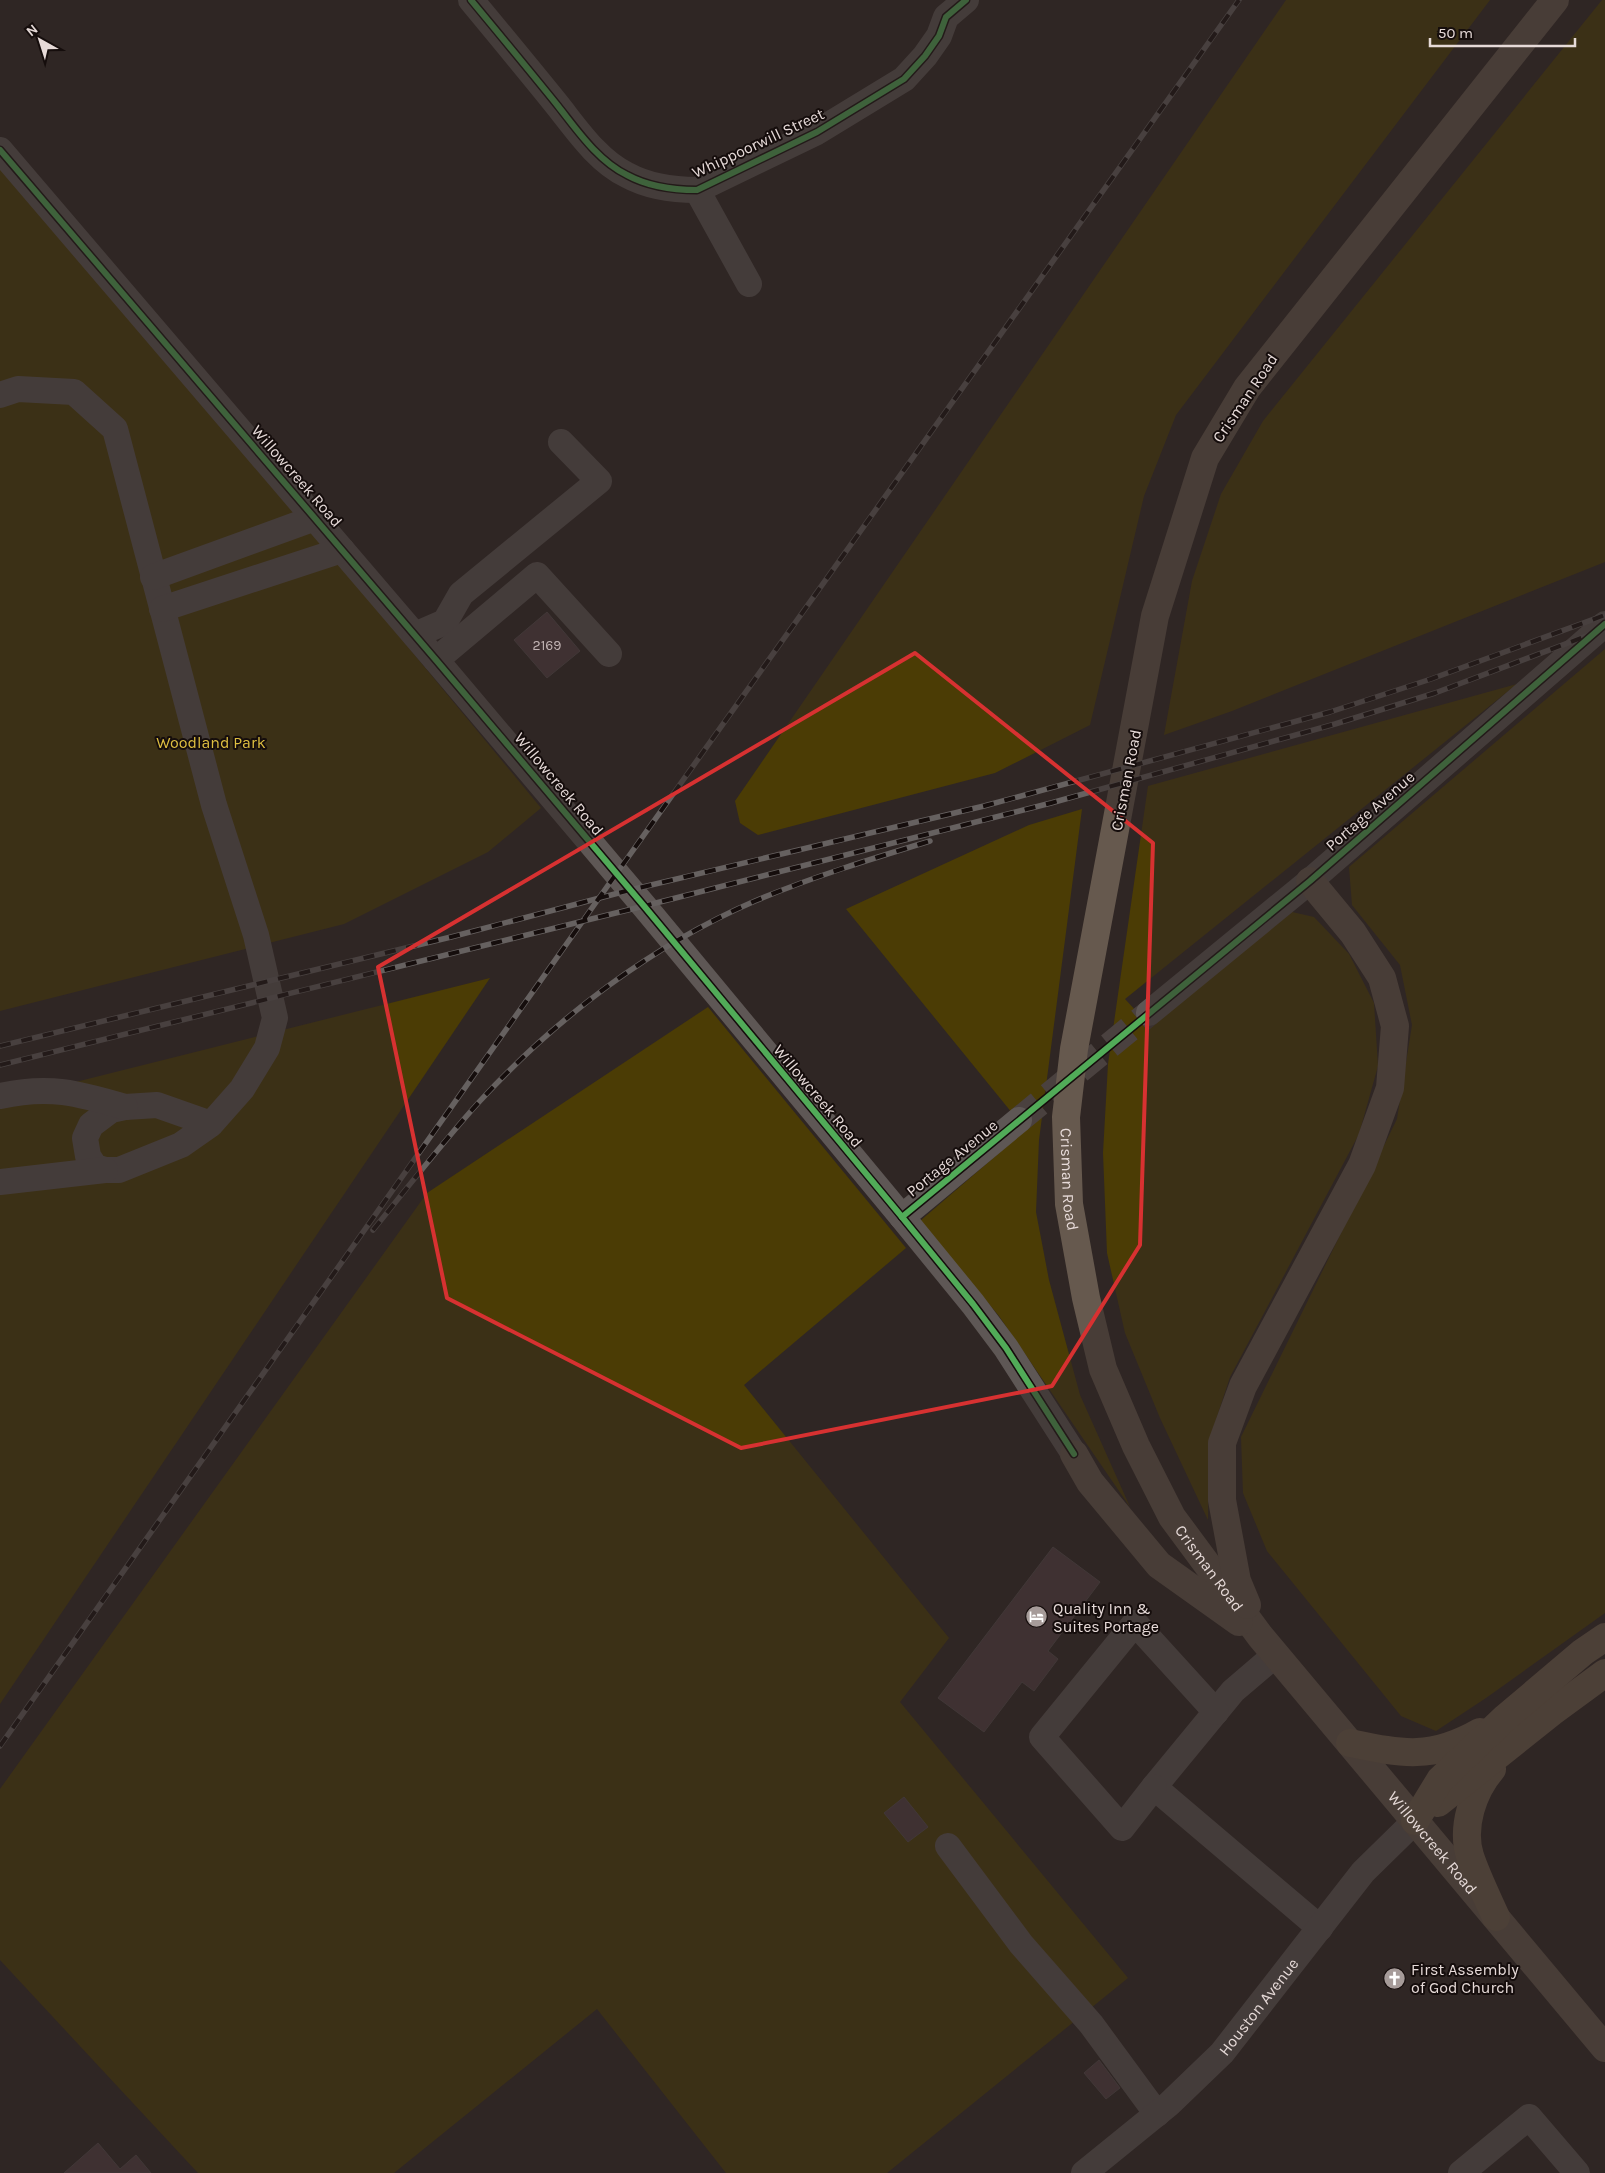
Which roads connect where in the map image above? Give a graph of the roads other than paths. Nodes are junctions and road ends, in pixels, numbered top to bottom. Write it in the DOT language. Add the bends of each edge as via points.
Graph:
graph roads {
  1 [pos="966,0"];
  2 [pos="1555,0"];
  3 [pos="475,2"];
  4 [pos="946,8"];
  5 [pos="0,150"];
  6 [pos="697,190"];
  7 [pos="749,284"];
  8 [pos="0,396"];
  9 [pos="561,442"];
  10 [pos="315,518"];
  11 [pos="342,550"];
  12 [pos="153,577"];
  13 [pos="162,609"];
  14 [pos="1605,624"];
  15 [pos="415,635"];
  16 [pos="609,654"];
  17 [pos="436,660"];
  18 [pos="1310,881"];
  19 [pos="1149,1013"];
  20 [pos="0,1096"];
  21 [pos="125,1107"];
  22 [pos="1019,1120"];
  23 [pos="211,1124"];
  24 [pos="105,1170"];
  25 [pos="0,1182"];
  26 [pos="902,1217"];
  27 [pos="1074,1454"];
  28 [pos="1605,1637"];
  29 [pos="1267,1645"];
  30 [pos="1605,1673"];
  31 [pos="1216,1712"];
  32 [pos="1509,1730"];
  33 [pos="1350,1744"];
  34 [pos="1154,1787"];
  35 [pos="1416,1821"];
  36 [pos="948,1846"];
  37 [pos="1496,1917"];
  38 [pos="1320,1928"];
  39 [pos="1605,2048"];
  40 [pos="1157,2114"];
  41 [pos="1084,2173"];
  42 [pos="1461,2173"];
  43 [pos="1577,2173"];
  1 -- 4 [label="street, Whippoorwill Street"];
  2 -- 29 [label="main road, Crisman Road" via="1247,388 1205,458 1155,616 1074,1049 1066,1118 1068,1204 1103,1369 1136,1446 1172,1517"];
  3 -- 6 [label="street, Whippoorwill Street" via="584,138 607,161 626,175 648,184 675,190"];
  4 -- 6 [label="street, Whippoorwill Street" via="934,43 904,79 817,132"];
  5 -- 10 [label="street, Willowcreek Road"];
  6 -- 7 [label="street"];
  8 -- 12 [label="street" via="18,389 74,392 115,429"];
  9 -- 15 [label="street" via="599,481 461,594 445,622"];
  10 -- 11 [label="street, Willowcreek Road"];
  10 -- 12 [label="street"];
  11 -- 13 [label="street"];
  11 -- 15 [label="street, Willowcreek Road"];
  12 -- 13 [label="street"];
  13 -- 23 [label="street" via="214,805 256,935 275,1018 267,1048 242,1090"];
  14 -- 18 [label="street, Portage Avenue"];
  15 -- 17 [label="street, Willowcreek Road"];
  16 -- 17 [label="street" via="537,574"];
  17 -- 26 [label="street, Willowcreek Road"];
  18 -- 19 [label="street, Portage Avenue"];
  18 -- 29 [label="main road" via="1353,933 1382,978 1395,1026 1390,1088 1362,1165 1243,1386 1222,1443 1222,1500 1237,1581"];
  20 -- 21 [label="street" via="52,1090"];
  21 -- 23 [label="street" via="157,1105"];
  21 -- 24 [label="street" via="102,1116 91,1125 85,1138 88,1156 95,1166"];
  22 -- 26 [label="street, Portage Avenue"];
  23 -- 24 [label="street" via="172,1149 119,1170"];
  24 -- 25 [label="street"];
  26 -- 27 [label="street, Willowcreek Road" via="1006,1348"];
  27 -- 29 [label="main road" via="1090,1482 1159,1565"];
  28 -- 32 [label="highway" via="1583,1652"];
  29 -- 31 [label="street"];
  29 -- 33 [label="main road, Willowcreek Road"];
  30 -- 32 [label="highway"];
  31 -- 34 [label="street"];
  31 -- 34 [label="street" via="1135,1623 1042,1737 1122,1828"];
  32 -- 33 [label="highway" via="1426,1753 1397,1753"];
  32 -- 35 [label="highway"];
  32 -- 37 [label="highway" via="1473,1800 1468,1821 1470,1854"];
  33 -- 35 [label="main road, Willowcreek Road"];
  34 -- 38 [label="street"];
  35 -- 37 [label="main road, Willowcreek Road"];
  35 -- 38 [label="street, Houston Avenue" via="1363,1872"];
  36 -- 40 [label="street" via="1021,1944 1091,2024"];
  37 -- 39 [label="main road, Willowcreek Road"];
  38 -- 40 [label="street, Houston Avenue" via="1222,2053"];
  40 -- 41 [label="street, Houston Avenue"];
  42 -- 43 [label="street" via="1529,2117"];
}
